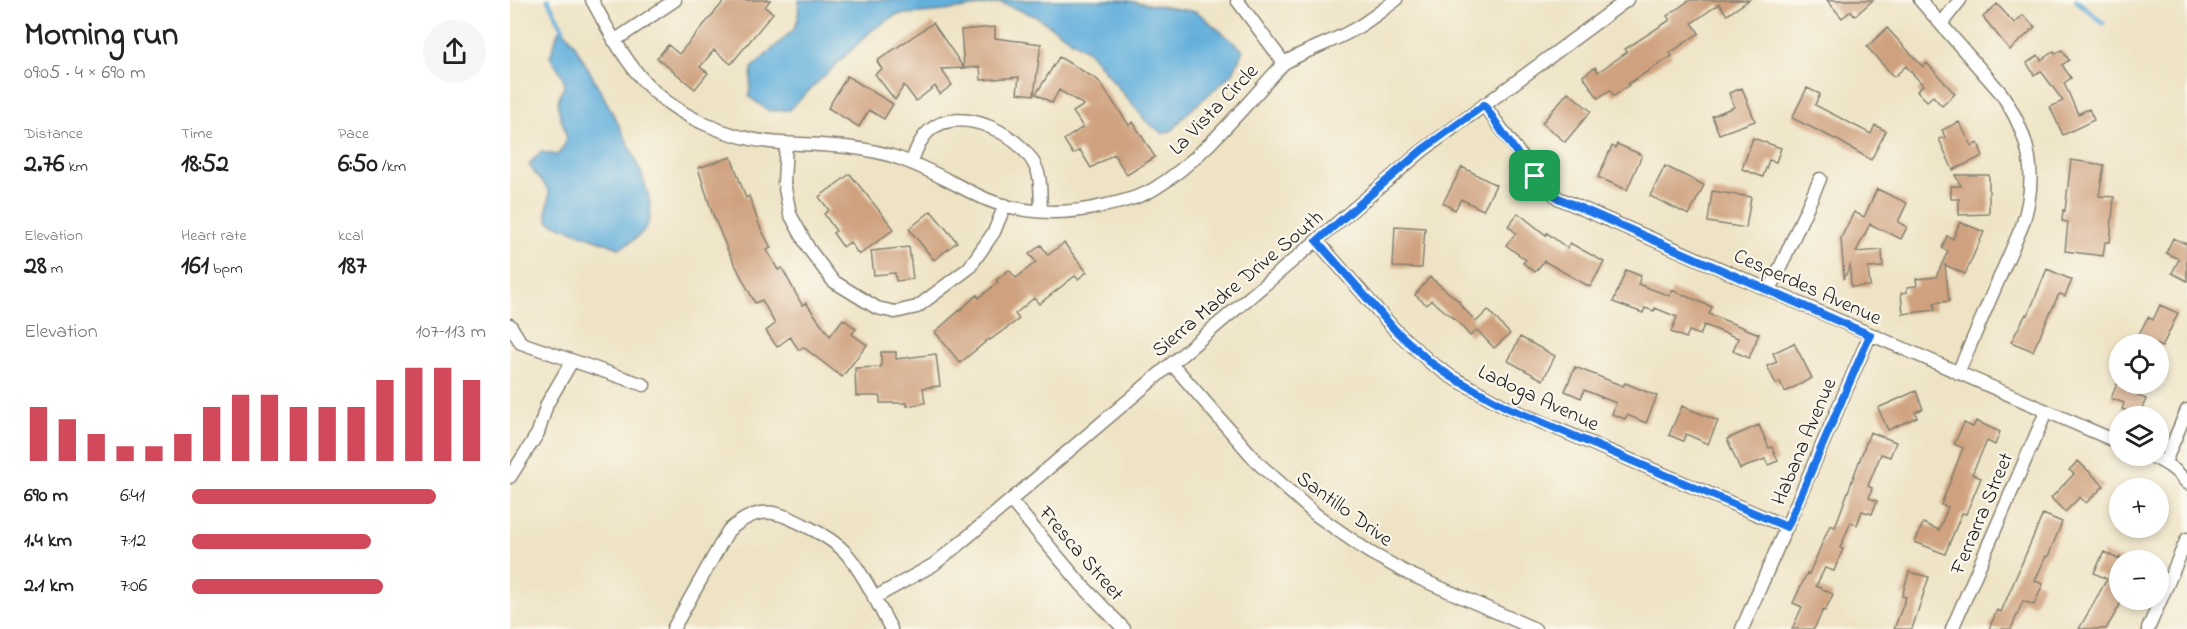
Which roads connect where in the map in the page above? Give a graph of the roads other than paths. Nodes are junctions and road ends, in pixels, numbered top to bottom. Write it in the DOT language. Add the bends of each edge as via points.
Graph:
graph roads {
  1 [pos="592,0"];
  2 [pos="675,0"];
  3 [pos="1237,0"];
  4 [pos="1396,0"];
  5 [pos="1627,0"];
  6 [pos="1920,0"];
  7 [pos="1960,0"];
  8 [pos="1941,24"];
  9 [pos="614,41"];
  10 [pos="1284,63"];
  11 [pos="1484,105"];
  12 [pos="786,143"];
  13 [pos="911,163"];
  14 [pos="1820,179"];
  15 [pos="1005,205"];
  16 [pos="1041,211"];
  17 [pos="1317,241"];
  18 [pos="1770,290"];
  19 [pos="511,328"];
  20 [pos="1870,335"];
  21 [pos="572,361"];
  22 [pos="1172,364"];
  23 [pos="1958,373"];
  24 [pos="644,385"];
  25 [pos="2187,410"];
  26 [pos="2046,412"];
  27 [pos="2109,438"];
  28 [pos="2169,453"];
  29 [pos="2169,465"];
  30 [pos="510,477"];
  31 [pos="2187,483"];
  32 [pos="1011,501"];
  33 [pos="1787,527"];
  34 [pos="2187,539"];
  35 [pos="874,598"];
  36 [pos="673,629"];
  37 [pos="891,629"];
  38 [pos="1124,629"];
  39 [pos="1536,629"];
  40 [pos="1742,629"];
  41 [pos="1952,629"];
  42 [pos="2148,629"];
  1 -- 9 [label="street"];
  2 -- 9 [label="street"];
  3 -- 10 [label="street"];
  4 -- 10 [label="street, La Vista Circle" via="1355,29"];
  5 -- 11 [label="street, Sierra Madre Drive South"];
  6 -- 8 [label="street"];
  7 -- 8 [label="street"];
  8 -- 23 [label="street" via="2011,108 2023,132 2031,174 2022,226"];
  9 -- 12 [label="street" via="644,82 701,122 742,137"];
  10 -- 16 [label="street, La Vista Circle" via="1188,166 1152,190 1108,205 1059,213"];
  11 -- 17 [label="street, Sierra Madre Drive South" via="1422,150"];
  11 -- 18 [label="street, Cesperdes Avenue" via="1535,176 1558,198"];
  12 -- 13 [label="street, La Vista Circle" via="837,146"];
  12 -- 15 [label="street" via="784,183 790,214 809,249 833,281 877,308 895,312 917,307 969,268 994,232"];
  13 -- 15 [label="street, La Vista Circle"];
  13 -- 16 [label="street" via="919,141 942,123 956,120 1009,135 1038,171"];
  14 -- 18 [label="street"];
  15 -- 16 [label="street, La Vista Circle"];
  17 -- 22 [label="street, Sierra Madre Drive South"];
  17 -- 33 [label="street, Ladoga Avenue" via="1395,330 1450,376 1506,407"];
  18 -- 20 [label="street, Cesperdes Avenue"];
  19 -- 21 [label="street" via="521,343"];
  20 -- 23 [label="street, Cesperdes Avenue"];
  20 -- 33 [label="street, Habana Avenue"];
  21 -- 24 [label="street"];
  21 -- 30 [label="street" via="547,404 538,434"];
  22 -- 32 [label="street, Sierra Madre Drive South"];
  22 -- 39 [label="street, Santillo Drive" via="1259,464 1315,514 1369,552 1410,574"];
  23 -- 26 [label="street, Cesperdes Avenue"];
  25 -- 28 [label="street"];
  26 -- 27 [label="street, Cesperdes Avenue"];
  26 -- 41 [label="street, Ferrarra Street"];
  29 -- 31 [label="street"];
  32 -- 35 [label="street, Sierra Madre Drive South" via="933,565"];
  32 -- 38 [label="street, Fresca Street"];
  33 -- 40 [label="street, Habana Avenue"];
  34 -- 42 [label="street"];
  35 -- 36 [label="street" via="844,551 823,534 784,514 768,512 753,515 728,531"];
  35 -- 37 [label="street"];
}
